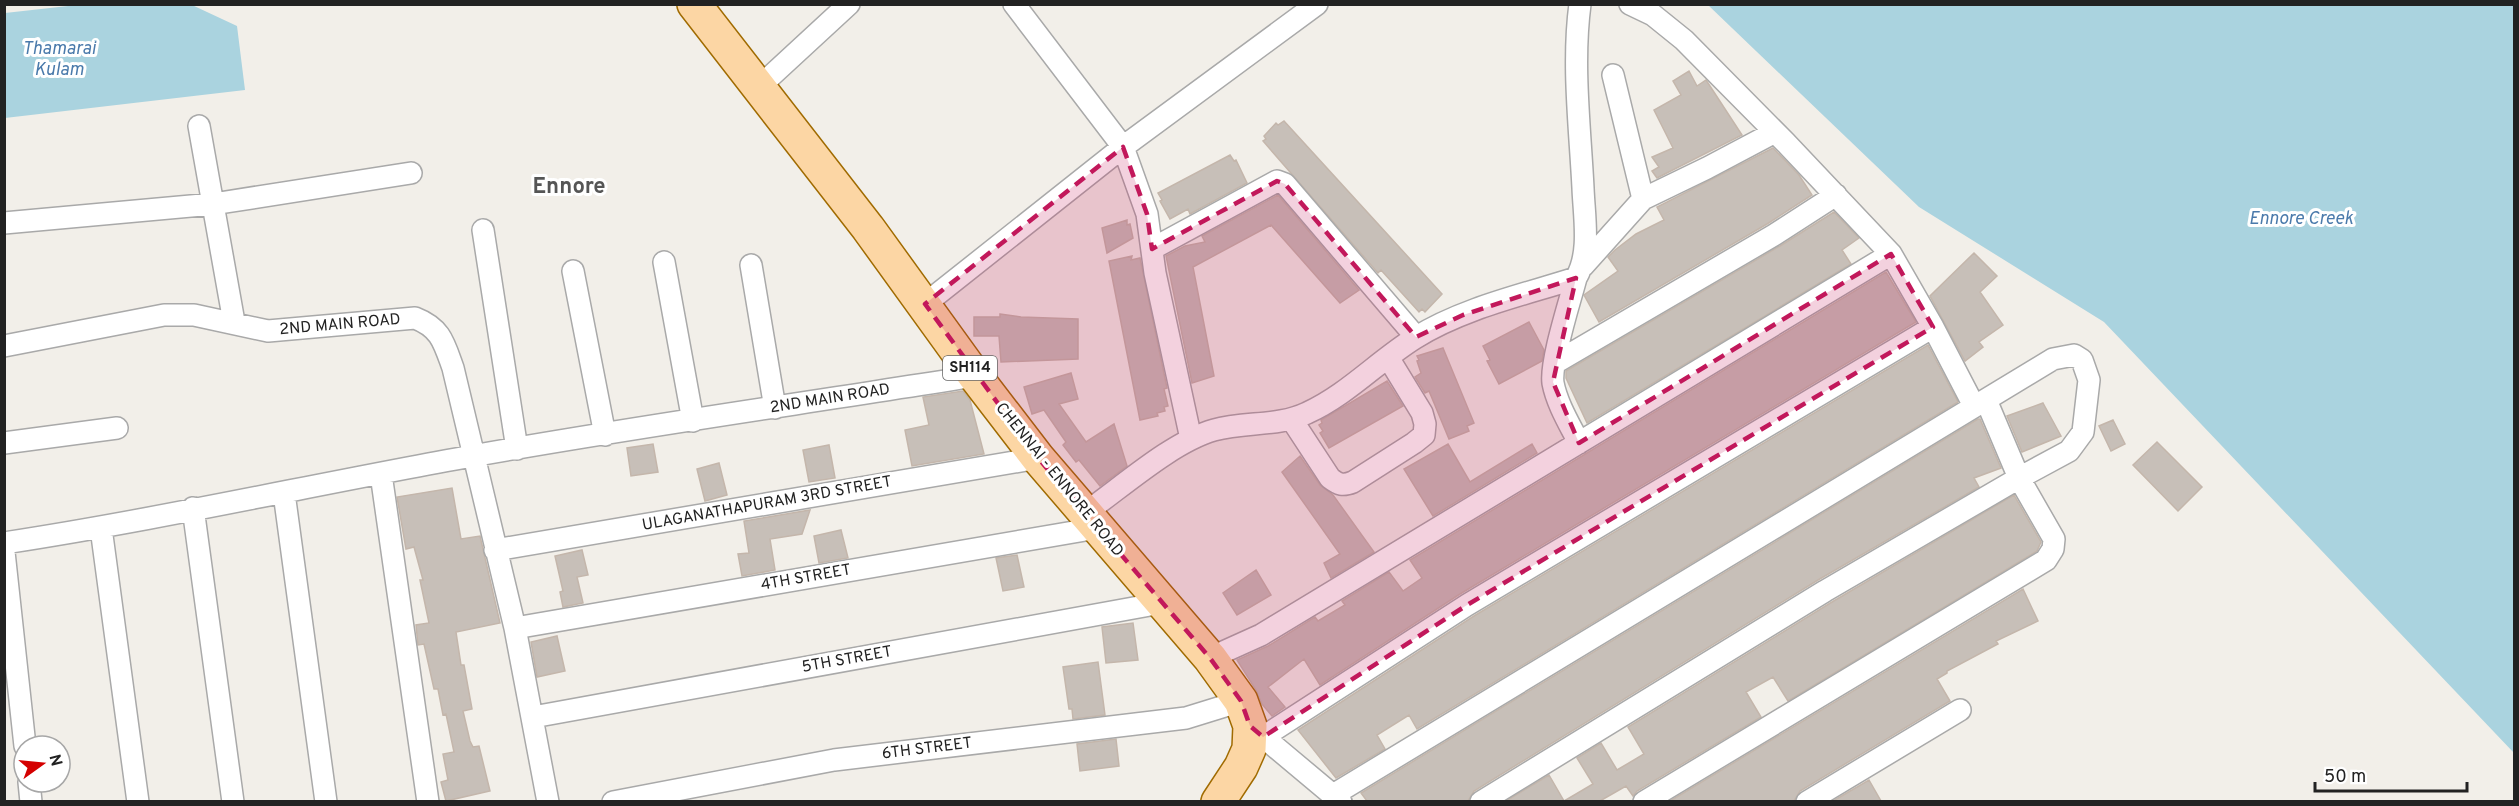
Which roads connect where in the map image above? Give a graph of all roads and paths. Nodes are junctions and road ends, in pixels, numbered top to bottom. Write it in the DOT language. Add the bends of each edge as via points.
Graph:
graph roads {
  1 [pos="694,4"];
  2 [pos="849,4"];
  3 [pos="1014,4"];
  4 [pos="1317,4"];
  5 [pos="1580,4"];
  6 [pos="1630,4"];
  7 [pos="1613,75"];
  8 [pos="759,87"];
  9 [pos="199,126"];
  10 [pos="1775,132"];
  11 [pos="1123,147"];
  12 [pos="411,172"];
  13 [pos="1836,195"];
  14 [pos="1643,199"];
  15 [pos="213,204"];
  16 [pos="4,223"];
  17 [pos="483,230"];
  18 [pos="1152,249"];
  19 [pos="1891,254"];
  20 [pos="664,262"];
  21 [pos="751,265"];
  22 [pos="573,271"];
  23 [pos="1580,272"];
  24 [pos="925,304"];
  25 [pos="234,322"];
  26 [pos="1933,327"];
  27 [pos="1416,337"];
  28 [pos="4,346"];
  29 [pos="1389,359"];
  30 [pos="1555,363"];
  31 [pos="975,376"];
  32 [pos="1980,403"];
  33 [pos="775,408"];
  34 [pos="1292,420"];
  35 [pos="693,421"];
  36 [pos="117,428"];
  37 [pos="604,435"];
  38 [pos="1191,439"];
  39 [pos="4,443"];
  40 [pos="1580,444"];
  41 [pos="517,449"];
  42 [pos="472,456"];
  43 [pos="1038,458"];
  44 [pos="381,474"];
  45 [pos="2019,478"];
  46 [pos="284,493"];
  47 [pos="193,508"];
  48 [pos="1091,520"];
  49 [pos="101,528"];
  50 [pos="4,543"];
  51 [pos="495,550"];
  52 [pos="4,552"];
  53 [pos="1161,603"];
  54 [pos="515,628"];
  55 [pos="1210,658"];
  56 [pos="1960,710"];
  57 [pos="534,717"];
  58 [pos="1251,722"];
  59 [pos="24,734"];
  60 [pos="1337,798"];
  61 [pos="138,801"];
  62 [pos="233,801"];
  63 [pos="326,801"];
  64 [pos="428,801"];
  65 [pos="548,801"];
  66 [pos="614,801"];
  67 [pos="1214,801"];
  68 [pos="1481,801"];
  69 [pos="1644,801"];
  70 [pos="1807,801"];
  1 -- 8 [label="main road, CHENNAI - ENNORE ROAD / SH114"];
  2 -- 8 [label="street"];
  3 -- 11 [label="street"];
  4 -- 11 [label="street"];
  5 -- 23 [label="street" via="1577,50 1584,226"];
  6 -- 10 [label="street" via="1653,15 1684,40"];
  7 -- 14 [label="street"];
  8 -- 24 [label="main road, CHENNAI - ENNORE ROAD / SH114"];
  9 -- 15 [label="street"];
  10 -- 13 [label="street"];
  10 -- 14 [label="street"];
  11 -- 18 [label="street" via="1142,198"];
  11 -- 24 [label="street"];
  12 -- 15 [label="street"];
  13 -- 19 [label="street"];
  13 -- 30 [label="street"];
  14 -- 23 [label="street"];
  15 -- 16 [label="street"];
  15 -- 25 [label="street"];
  17 -- 41 [label="street"];
  18 -- 27 [label="street" via="1277,181 1285,184"];
  18 -- 38 [label="street"];
  19 -- 26 [label="street"];
  19 -- 40 [label="street"];
  20 -- 35 [label="street"];
  21 -- 33 [label="street"];
  22 -- 37 [label="street"];
  23 -- 27 [label="street" via="1463,315"];
  23 -- 30 [label="street"];
  24 -- 31 [label="main road, CHENNAI - ENNORE ROAD / SH114"];
  25 -- 28 [label="street, 2ND MAIN ROAD" via="164,315"];
  25 -- 42 [label="street, 2ND MAIN ROAD" via="268,331 415,318 430,324 443,342 453,368"];
  26 -- 32 [label="street"];
  26 -- 58 [label="street, 6TH STREET" via="1467,605"];
  27 -- 29 [label="street"];
  29 -- 34 [label="street" via="1321,406"];
  29 -- 34 [label="street" via="1422,413 1424,435 1353,482 1337,484 1330,478"];
  30 -- 40 [label="street" via="1553,382"];
  31 -- 33 [label="street, 2ND MAIN ROAD"];
  31 -- 43 [label="main road, CHENNAI - ENNORE ROAD / SH114"];
  32 -- 45 [label="street"];
  32 -- 45 [label="street" via="2053,359 2074,355 2082,360 2089,380 2083,432 2069,450"];
  32 -- 60 [label="street"];
  33 -- 35 [label="street, 2ND MAIN ROAD"];
  34 -- 38 [label="street" via="1215,429"];
  35 -- 37 [label="street, 2ND MAIN ROAD"];
  36 -- 39 [label="street"];
  37 -- 41 [label="street, 2ND MAIN ROAD"];
  38 -- 48 [label="street"];
  40 -- 55 [label="street" via="1261,635"];
  41 -- 42 [label="street, 2ND MAIN ROAD"];
  42 -- 44 [label="street, 2ND MAIN ROAD"];
  42 -- 51 [label="street"];
  43 -- 48 [label="main road, CHENNAI - ENNORE ROAD / SH114"];
  43 -- 51 [label="street, ULAGANATHAPURAM 3RD STREET"];
  44 -- 46 [label="street, 2ND MAIN ROAD"];
  44 -- 64 [label="street"];
  45 -- 68 [label="street"];
  45 -- 69 [label="street" via="2054,539 2046,560"];
  46 -- 47 [label="street, 2ND MAIN ROAD"];
  46 -- 63 [label="street"];
  47 -- 49 [label="street, 2ND MAIN ROAD"];
  47 -- 62 [label="street"];
  48 -- 53 [label="main road, CHENNAI - ENNORE ROAD / SH114"];
  48 -- 54 [label="street, 4TH STREET"];
  49 -- 50 [label="street, 2ND MAIN ROAD"];
  49 -- 61 [label="street"];
  51 -- 54 [label="street"];
  52 -- 59 [label="street"];
  53 -- 55 [label="main road, CHENNAI - ENNORE ROAD / SH114"];
  53 -- 57 [label="street, 5TH STREET"];
  54 -- 57 [label="street"];
  55 -- 58 [label="main road, CHENNAI - ENNORE ROAD / SH114"];
  56 -- 70 [label="street"];
  57 -- 65 [label="street"];
  58 -- 60 [label="street"];
  58 -- 66 [label="street, 6TH STREET" via="1186,718 834,760"];
  58 -- 67 [label="main road" via="1249,749"];
}
